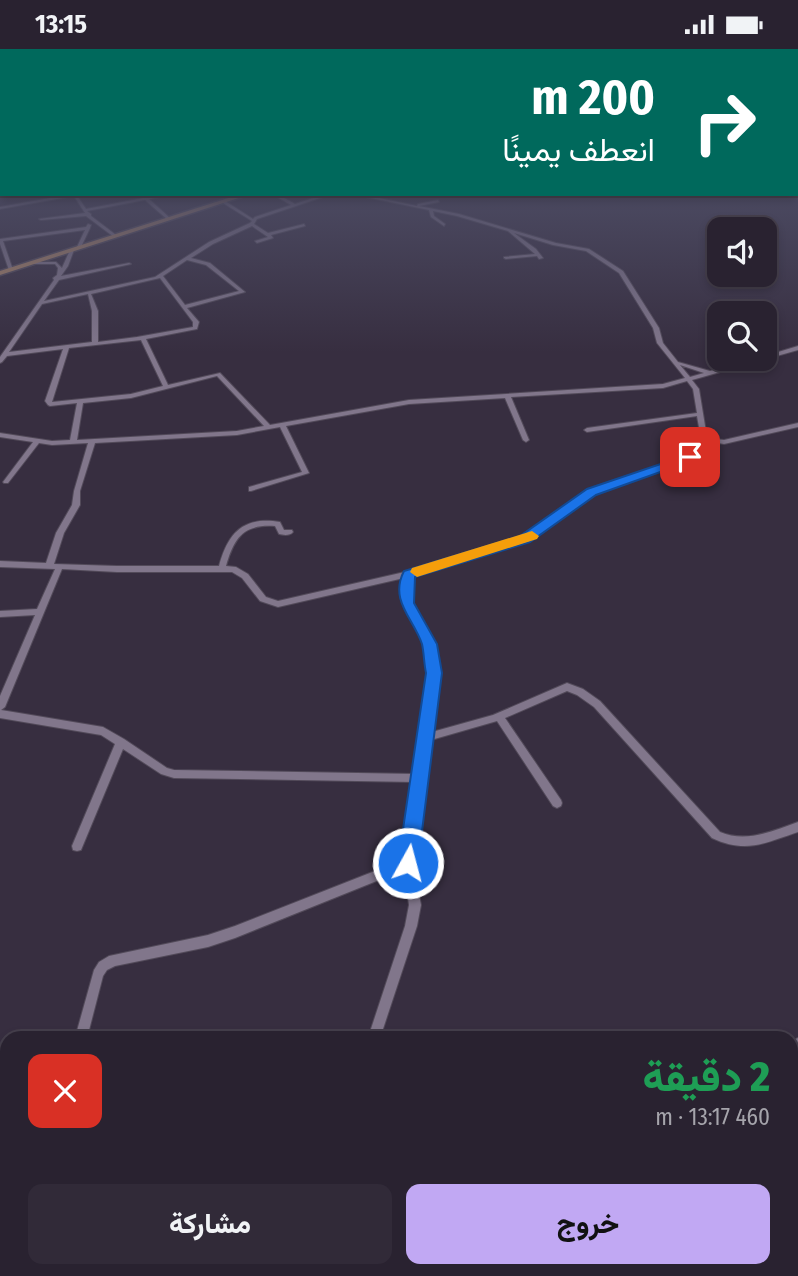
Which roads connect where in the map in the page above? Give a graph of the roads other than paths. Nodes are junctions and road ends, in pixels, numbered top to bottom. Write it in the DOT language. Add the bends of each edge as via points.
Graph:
graph roads {
  1 [pos="20,237"];
  2 [pos="83,237"];
  3 [pos="110,237"];
  4 [pos="222,237"];
  5 [pos="270,237"];
  6 [pos="518,237"];
  7 [pos="535,237"];
  8 [pos="0,240"];
  9 [pos="257,242"];
  10 [pos="76,249"];
  11 [pos="60,254"];
  12 [pos="506,258"];
  13 [pos="188,259"];
  14 [pos="33,263"];
  15 [pos="129,264"];
  16 [pos="10,270"];
  17 [pos="0,273"];
  18 [pos="58,274"];
  19 [pos="160,277"];
  20 [pos="90,295"];
  21 [pos="42,303"];
  22 [pos="184,307"];
  23 [pos="143,339"];
  24 [pos="95,344"];
  25 [pos="66,348"];
  26 [pos="798,348"];
  27 [pos="6,354"];
  28 [pos="777,354"];
  29 [pos="0,361"];
  30 [pos="675,361"];
  31 [pos="724,371"];
  32 [pos="715,374"];
  33 [pos="689,380"];
  34 [pos="166,387"];
  35 [pos="507,395"];
  36 [pos="80,402"];
  37 [pos="700,414"];
  38 [pos="282,425"];
  39 [pos="798,425"];
  40 [pos="269,428"];
  41 [pos="587,430"];
  42 [pos="0,435"];
  43 [pos="704,439"];
  44 [pos="526,440"];
  45 [pos="92,441"];
  46 [pos="36,442"];
  47 [pos="73,442"];
  48 [pos="6,482"];
  49 [pos="251,489"];
  50 [pos="289,532"];
  51 [pos="0,564"];
  52 [pos="54,567"];
  53 [pos="222,568"];
  54 [pos="409,574"];
  55 [pos="38,612"];
  56 [pos="0,614"];
  57 [pos="0,707"];
  58 [pos="0,714"];
  59 [pos="499,716"];
  60 [pos="424,738"];
  61 [pos="121,742"];
  62 [pos="419,778"];
  63 [pos="557,803"];
  64 [pos="798,827"];
  65 [pos="77,846"];
  66 [pos="408,863"];
  67 [pos="83,1031"];
  68 [pos="376,1031"];
  1 -- 8 [label="street"];
  2 -- 10 [label="street"];
  3 -- 10 [label="main road"];
  4 -- 13 [label="street"];
  5 -- 9 [label="street"];
  6 -- 12 [label="street" via="539,257"];
  7 -- 30 [label="street" via="587,250 621,272"];
  8 -- 16 [label="street"];
  10 -- 11 [label="main road"];
  10 -- 18 [label="street"];
  11 -- 14 [label="main road"];
  11 -- 18 [label="street"];
  13 -- 19 [label="street"];
  13 -- 22 [label="street" via="208,264 243,292"];
  14 -- 16 [label="main road"];
  14 -- 18 [label="street" via="56,263"];
  15 -- 18 [label="street"];
  16 -- 17 [label="main road"];
  18 -- 21 [label="street"];
  19 -- 20 [label="street"];
  19 -- 22 [label="street"];
  20 -- 21 [label="street"];
  20 -- 24 [label="street"];
  21 -- 27 [label="street"];
  22 -- 23 [label="street" via="197,324 195,328"];
  23 -- 24 [label="street"];
  23 -- 34 [label="street"];
  24 -- 25 [label="street"];
  25 -- 27 [label="street"];
  25 -- 36 [label="street" via="48,403"];
  26 -- 28 [label="street"];
  27 -- 29 [label="street"];
  30 -- 32 [label="street"];
  30 -- 33 [label="street"];
  31 -- 32 [label="street"];
  32 -- 33 [label="street"];
  33 -- 35 [label="street" via="663,386"];
  33 -- 37 [label="street" via="696,389"];
  34 -- 36 [label="street"];
  34 -- 40 [label="street" via="218,374"];
  35 -- 38 [label="street" via="409,402"];
  35 -- 44 [label="street"];
  36 -- 47 [label="street"];
  37 -- 41 [label="street"];
  37 -- 43 [label="street"];
  38 -- 40 [label="street"];
  38 -- 49 [label="street" via="307,473"];
  39 -- 43 [label="street" via="724,442"];
  40 -- 45 [label="street"];
  42 -- 46 [label="street"];
  43 -- 54 [label="street" via="696,455 591,492 525,539"];
  45 -- 47 [label="street"];
  45 -- 52 [label="street" via="76,505 60,533"];
  46 -- 47 [label="street"];
  46 -- 48 [label="street"];
  50 -- 53 [label="street" via="269,523 236,533"];
  51 -- 52 [label="street"];
  52 -- 53 [label="street"];
  52 -- 55 [label="street"];
  53 -- 54 [label="street" via="240,572 262,599 278,604"];
  54 -- 60 [label="street" via="407,603 433,658 433,690"];
  55 -- 56 [label="street"];
  55 -- 57 [label="street"];
  58 -- 61 [label="street" via="103,731"];
  59 -- 60 [label="street"];
  59 -- 63 [label="street"];
  59 -- 64 [label="street" via="559,689 573,688 597,704 716,835 742,843"];
  60 -- 62 [label="street"];
  61 -- 62 [label="street" via="174,774"];
  61 -- 65 [label="street"];
  62 -- 66 [label="street"];
  66 -- 67 [label="street" via="235,932 113,960 99,974"];
  66 -- 68 [label="street" via="414,889 411,926"];
}
